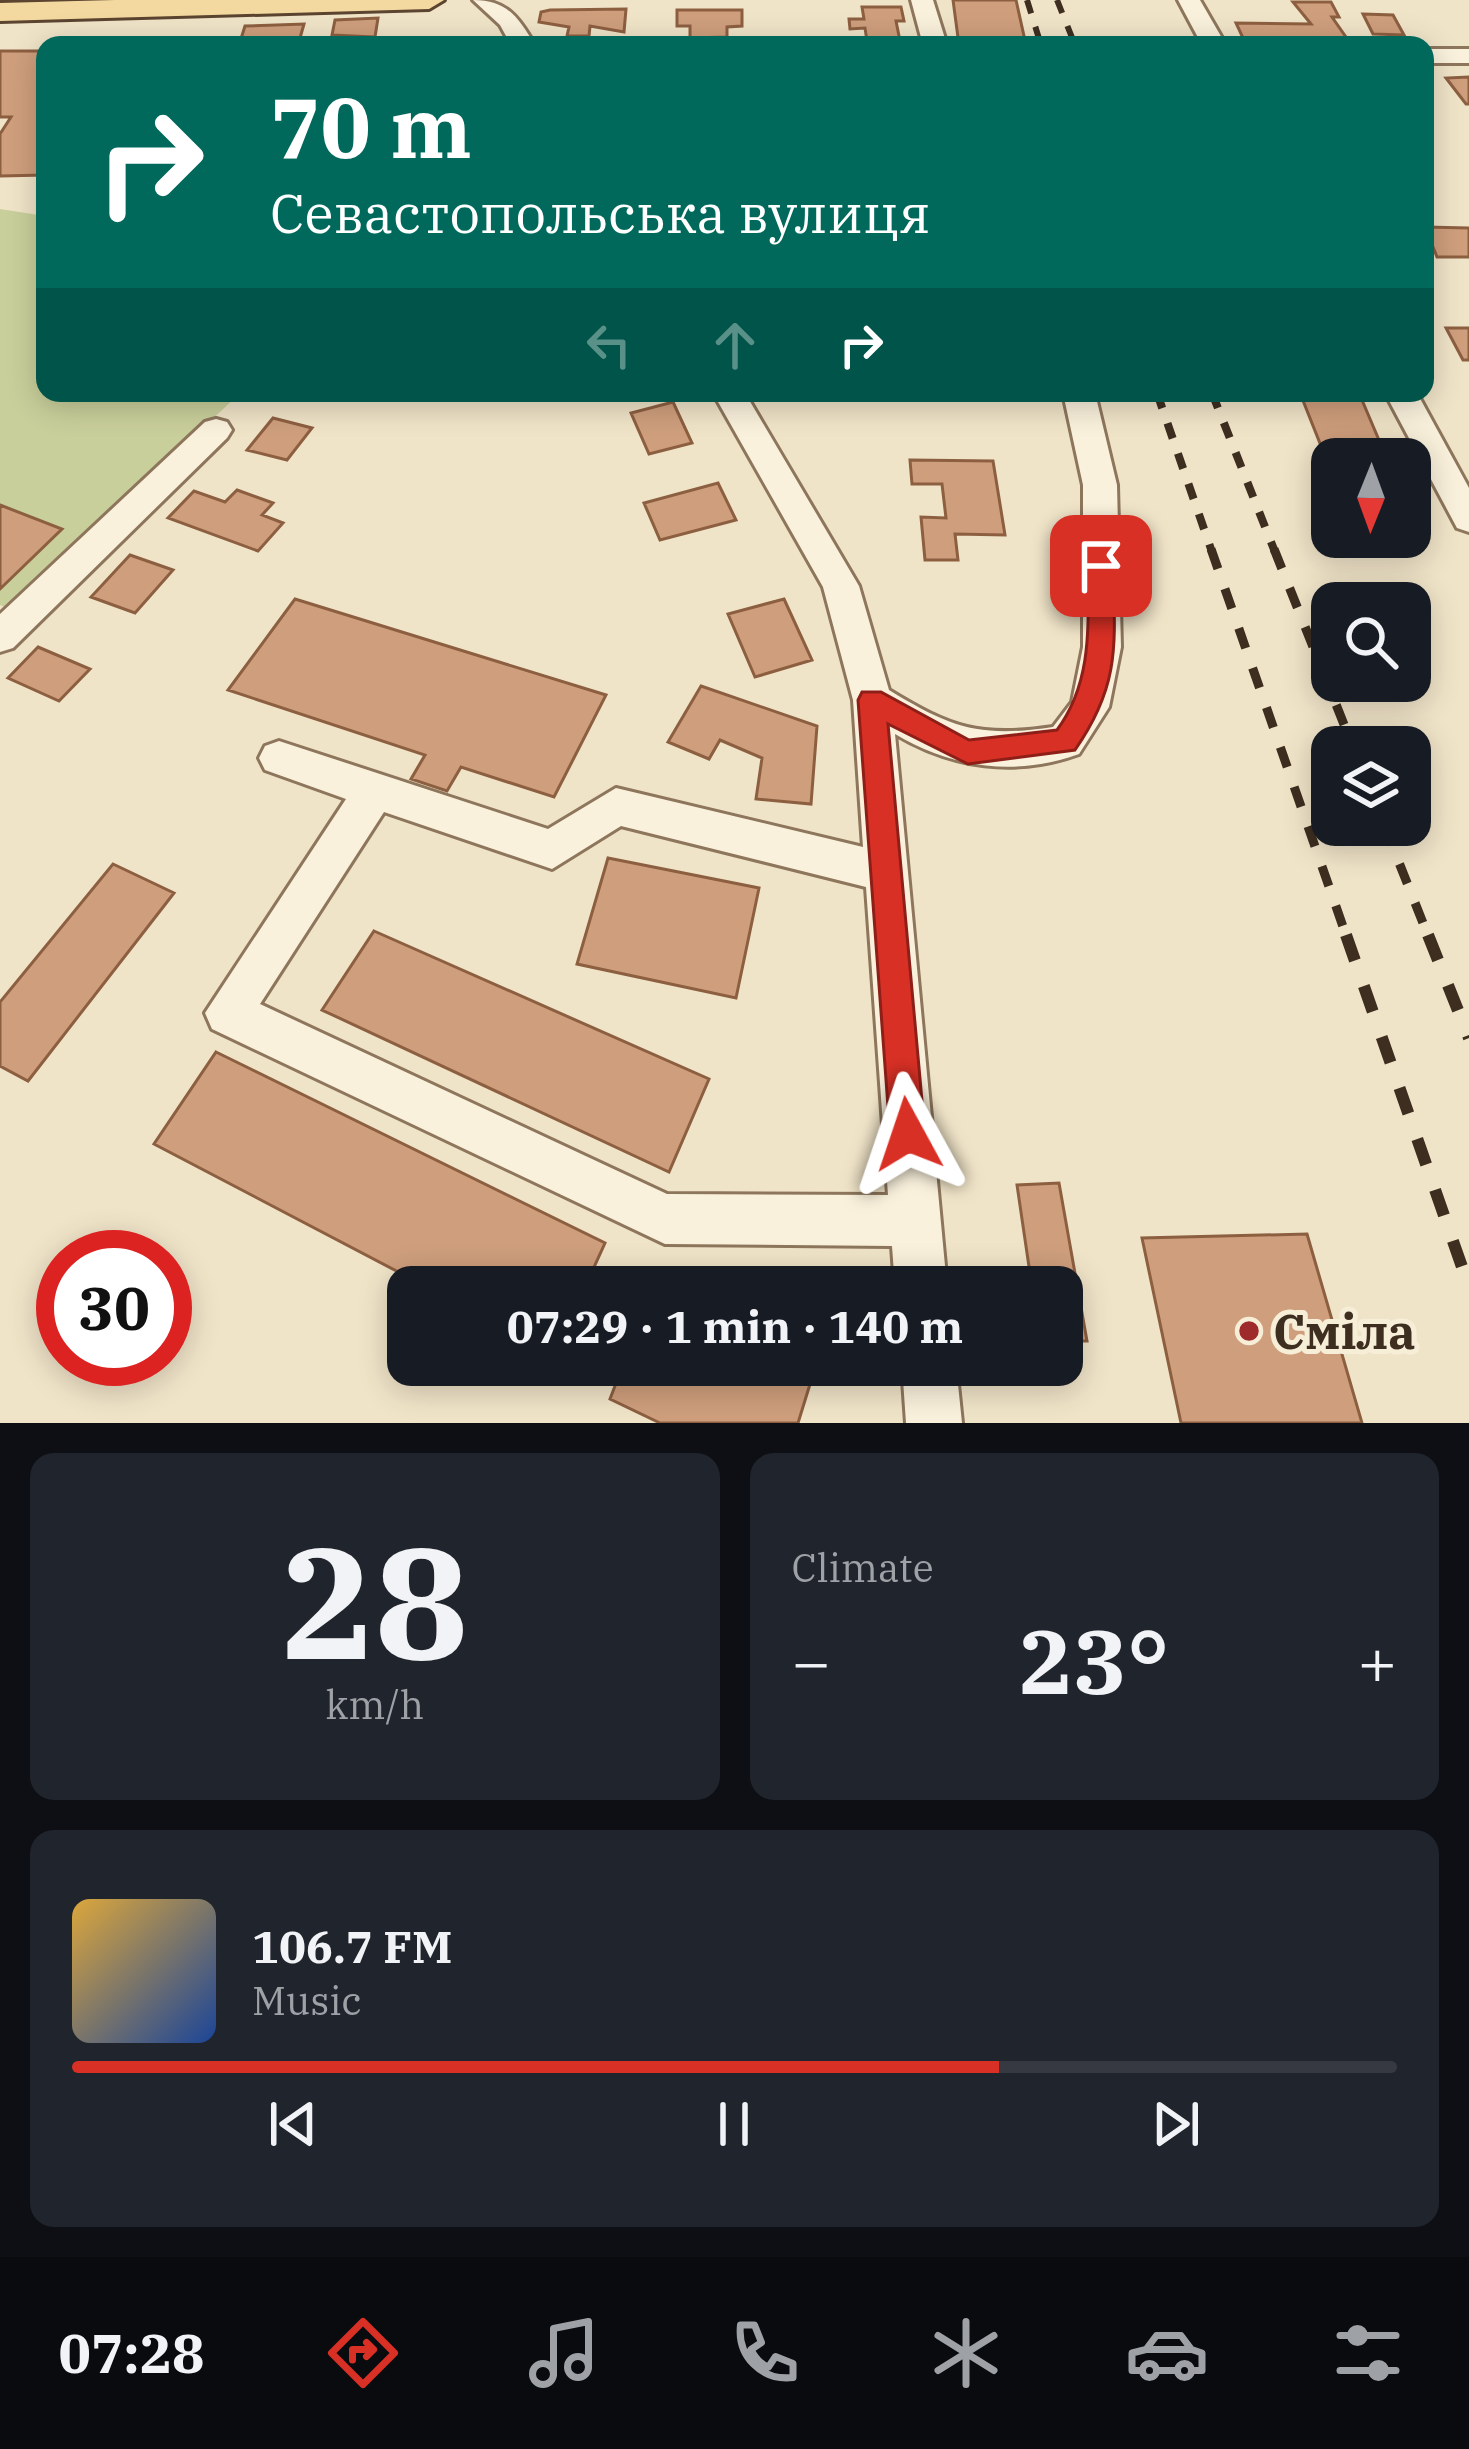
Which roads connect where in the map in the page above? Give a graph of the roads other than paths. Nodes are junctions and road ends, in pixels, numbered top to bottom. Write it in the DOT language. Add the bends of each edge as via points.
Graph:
graph roads {
  1 [pos="429,0"];
  2 [pos="484,0"];
  3 [pos="922,0"];
  4 [pos="1189,0"];
  5 [pos="146,5"];
  6 [pos="0,12"];
  7 [pos="518,36"];
  8 [pos="932,36"];
  9 [pos="1209,36"];
  10 [pos="1434,56"];
  11 [pos="1469,56"];
  12 [pos="734,402"];
  13 [pos="1081,402"];
  14 [pos="1406,402"];
  15 [pos="216,430"];
  16 [pos="1469,519"];
  17 [pos="0,637"];
  18 [pos="872,700"];
  19 [pos="279,758"];
  20 [pos="374,793"];
  21 [pos="885,872"];
  22 [pos="915,1221"];
  23 [pos="919,1266"];
  24 [pos="931,1386"];
  25 [pos="934,1423"];
  1 -- 5 [label="main road"];
  2 -- 7 [label="street"];
  3 -- 8 [label="street"];
  4 -- 9 [label="street"];
  5 -- 6 [label="main road"];
  10 -- 11 [label="street"];
  12 -- 18 [label="street" via="841,586"];
  13 -- 18 [label="street" via="1100,485 1102,646 1090,707 1065,742 968,752"];
  14 -- 16 [label="street"];
  15 -- 17 [label="street"];
  18 -- 21 [label="street"];
  19 -- 20 [label="street"];
  20 -- 21 [label="street" via="552,850 616,806"];
  20 -- 22 [label="street" via="228,1013 665,1220"];
  21 -- 22 [label="street"];
  22 -- 23 [label="street"];
  24 -- 25 [label="street"];
}
